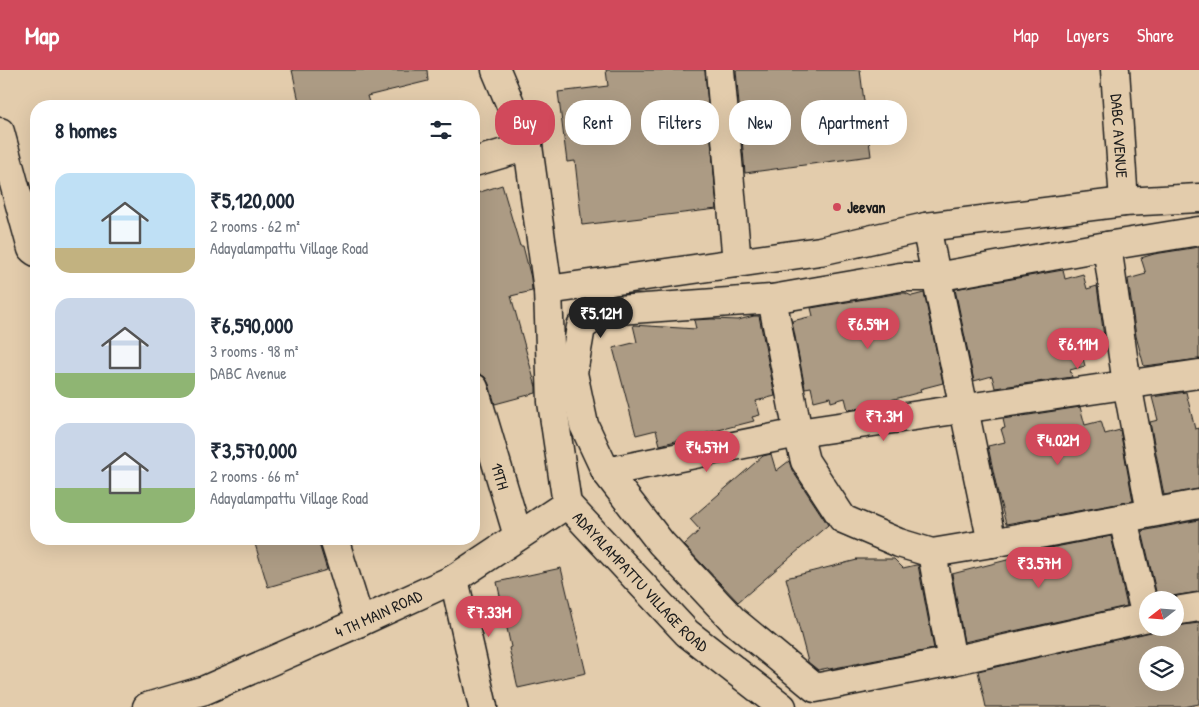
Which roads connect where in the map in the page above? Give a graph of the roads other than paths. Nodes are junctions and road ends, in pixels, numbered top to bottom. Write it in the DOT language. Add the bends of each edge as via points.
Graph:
graph roads {
  1 [pos="496,70"];
  2 [pos="720,70"];
  3 [pos="1115,70"];
  4 [pos="0,132"];
  5 [pos="528,146"];
  6 [pos="480,160"];
  7 [pos="1199,198"];
  8 [pos="1124,202"];
  9 [pos="926,227"];
  10 [pos="1199,231"];
  11 [pos="30,242"];
  12 [pos="1106,246"];
  13 [pos="737,263"];
  14 [pos="936,278"];
  15 [pos="548,290"];
  16 [pos="772,299"];
  17 [pos="1199,374"];
  18 [pos="1127,384"];
  19 [pos="480,408"];
  20 [pos="963,409"];
  21 [pos="798,433"];
  22 [pos="606,472"];
  23 [pos="566,504"];
  24 [pos="1199,504"];
  25 [pos="1151,512"];
  26 [pos="1123,519"];
  27 [pos="518,536"];
  28 [pos="992,543"];
  29 [pos="336,545"];
  30 [pos="932,553"];
  31 [pos="454,579"];
  32 [pos="1141,591"];
  33 [pos="1199,607"];
  34 [pos="1184,610"];
  35 [pos="1139,619"];
  36 [pos="360,622"];
  37 [pos="952,661"];
  38 [pos="207,699"];
  39 [pos="147,707"];
  40 [pos="483,707"];
  41 [pos="782,707"];
  1 -- 5 [label="street, ADAYALAMPATTU VILLAGE ROAD"];
  2 -- 13 [label="street"];
  3 -- 8 [label="street, DABC AVENUE"];
  4 -- 11 [label="street"];
  5 -- 6 [label="street"];
  5 -- 15 [label="street, ADAYALAMPATTU VILLAGE ROAD"];
  7 -- 8 [label="street"];
  8 -- 9 [label="street"];
  9 -- 13 [label="street" via="820,251"];
  9 -- 14 [label="street"];
  10 -- 12 [label="street"];
  12 -- 14 [label="street"];
  12 -- 18 [label="street"];
  13 -- 15 [label="street"];
  14 -- 16 [label="street" via="900,277"];
  14 -- 20 [label="street"];
  15 -- 23 [label="street, ADAYALAMPATTU VILLAGE ROAD" via="552,402"];
  16 -- 21 [label="street"];
  16 -- 22 [label="street" via="604,311 581,328 573,373 584,425"];
  17 -- 18 [label="street"];
  18 -- 20 [label="street"];
  18 -- 25 [label="street"];
  19 -- 27 [label="street, 19TH"];
  20 -- 21 [label="street"];
  20 -- 28 [label="street"];
  21 -- 22 [label="street"];
  21 -- 30 [label="street" via="805,461 843,519"];
  22 -- 37 [label="street" via="661,543 734,621 815,688"];
  23 -- 27 [label="street, 4 TH MAIN ROAD"];
  23 -- 41 [label="street, ADAYALAMPATTU VILLAGE ROAD" via="687,633"];
  24 -- 25 [label="street"];
  25 -- 26 [label="street"];
  26 -- 28 [label="street"];
  26 -- 32 [label="street"];
  27 -- 31 [label="street, 4 TH MAIN ROAD"];
  28 -- 30 [label="street"];
  29 -- 36 [label="street"];
  30 -- 37 [label="street"];
  31 -- 36 [label="street, 4 TH MAIN ROAD"];
  31 -- 40 [label="street"];
  33 -- 34 [label="street"];
  35 -- 37 [label="street"];
  36 -- 38 [label="street, 4 TH MAIN ROAD"];
  38 -- 39 [label="street, 4 TH MAIN ROAD"];
}
